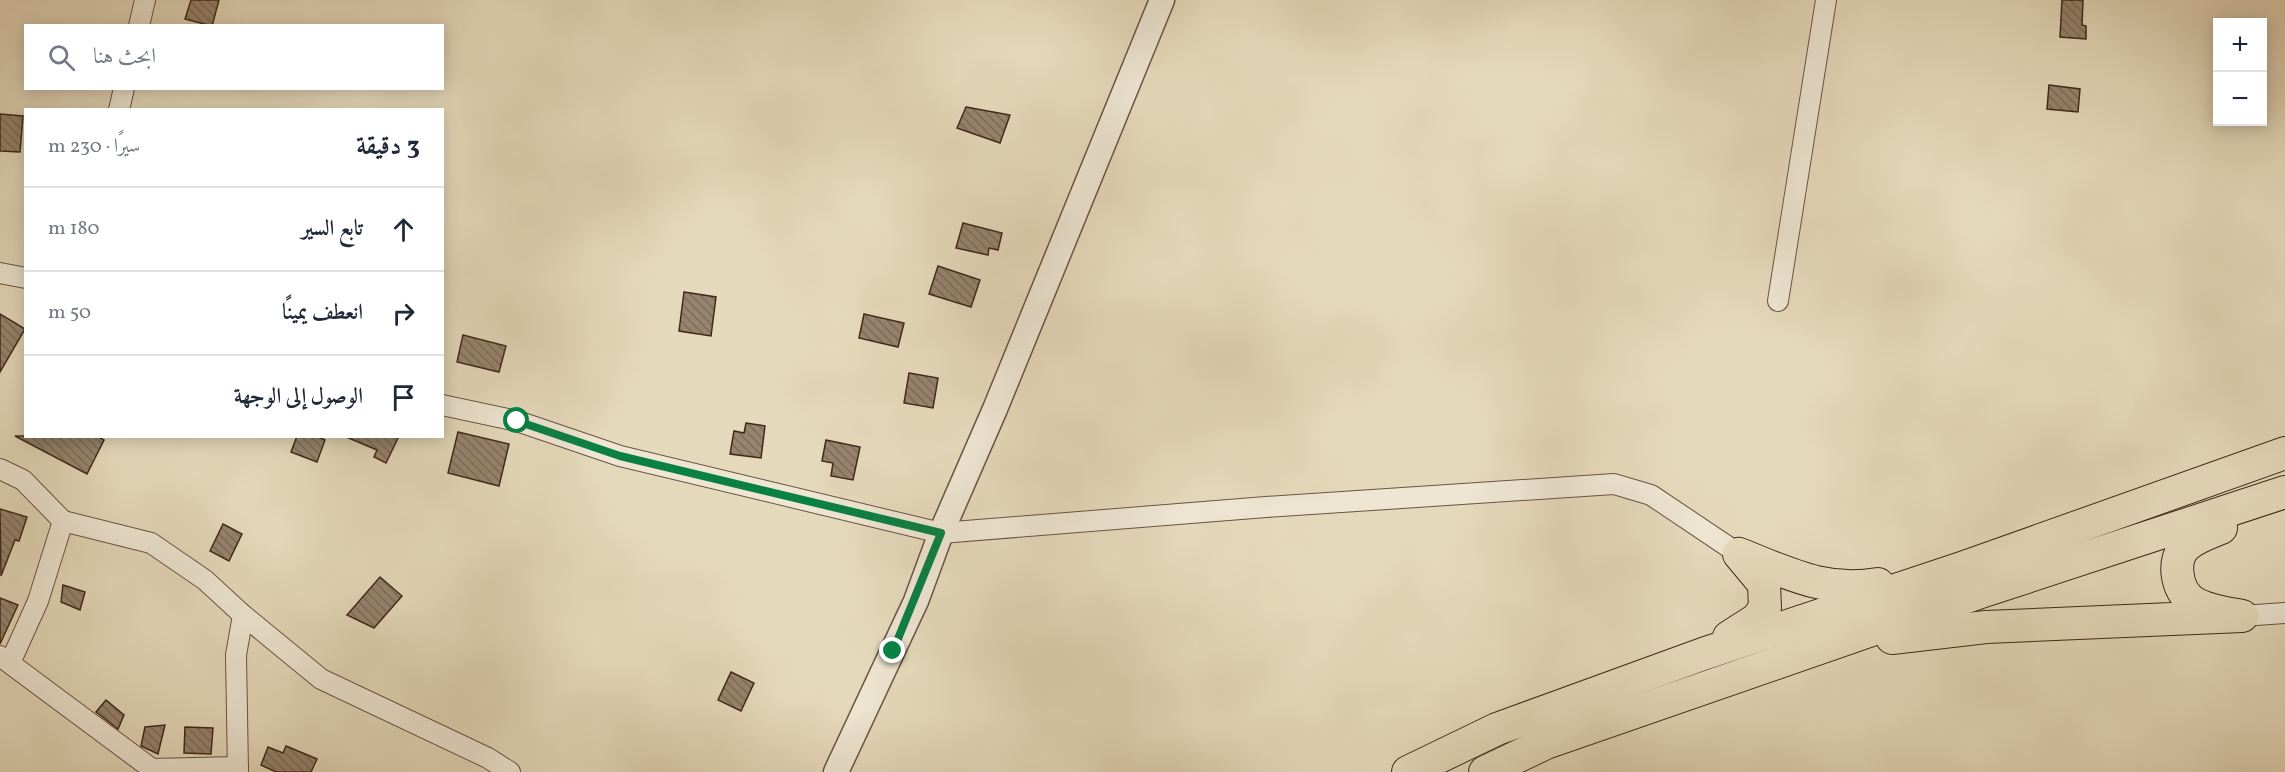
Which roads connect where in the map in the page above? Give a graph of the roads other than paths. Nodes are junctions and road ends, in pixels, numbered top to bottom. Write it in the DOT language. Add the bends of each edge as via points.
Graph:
graph roads {
  1 [pos="145,0"];
  2 [pos="1162,0"];
  3 [pos="1826,0"];
  4 [pos="139,24"];
  5 [pos="124,90"];
  6 [pos="119,108"];
  7 [pos="0,273"];
  8 [pos="24,278"];
  9 [pos="1778,301"];
  10 [pos="444,405"];
  11 [pos="2285,453"];
  12 [pos="0,469"];
  13 [pos="2276,495"];
  14 [pos="63,521"];
  15 [pos="941,533"];
  16 [pos="1739,554"];
  17 [pos="1962,568"];
  18 [pos="2285,613"];
  19 [pos="243,615"];
  20 [pos="2242,616"];
  21 [pos="1703,654"];
  22 [pos="1803,656"];
  23 [pos="5,659"];
  24 [pos="238,769"];
  25 [pos="510,772"];
  26 [pos="836,772"];
  27 [pos="1408,772"];
  28 [pos="1485,772"];
  1 -- 4 [label="street"];
  2 -- 15 [label="street"];
  3 -- 9 [label="street"];
  5 -- 6 [label="street"];
  7 -- 8 [label="street"];
  10 -- 15 [label="street" via="517,421 620,456"];
  11 -- 17 [label="highway"];
  12 -- 14 [label="street" via="23,480"];
  13 -- 20 [label="highway" via="2248,517 2186,546 2178,559 2178,580 2185,595 2204,608"];
  13 -- 22 [label="highway" via="1984,591"];
  14 -- 19 [label="street" via="151,543 205,580"];
  14 -- 23 [label="street" via="38,601"];
  15 -- 16 [label="street" via="1614,484 1651,495"];
  15 -- 26 [label="street" via="916,602"];
  16 -- 17 [label="highway" via="1816,584 1838,586 1857,587"];
  16 -- 21 [label="highway" via="1764,584 1765,608 1756,619"];
  17 -- 21 [label="highway"];
  18 -- 20 [label="street"];
  19 -- 24 [label="street" via="236,655"];
  19 -- 25 [label="street" via="321,678"];
  20 -- 22 [label="highway" via="1943,630"];
  21 -- 27 [label="highway" via="1497,729"];
  22 -- 28 [label="highway" via="1546,743"];
  23 -- 24 [label="street" via="152,769"];
}
